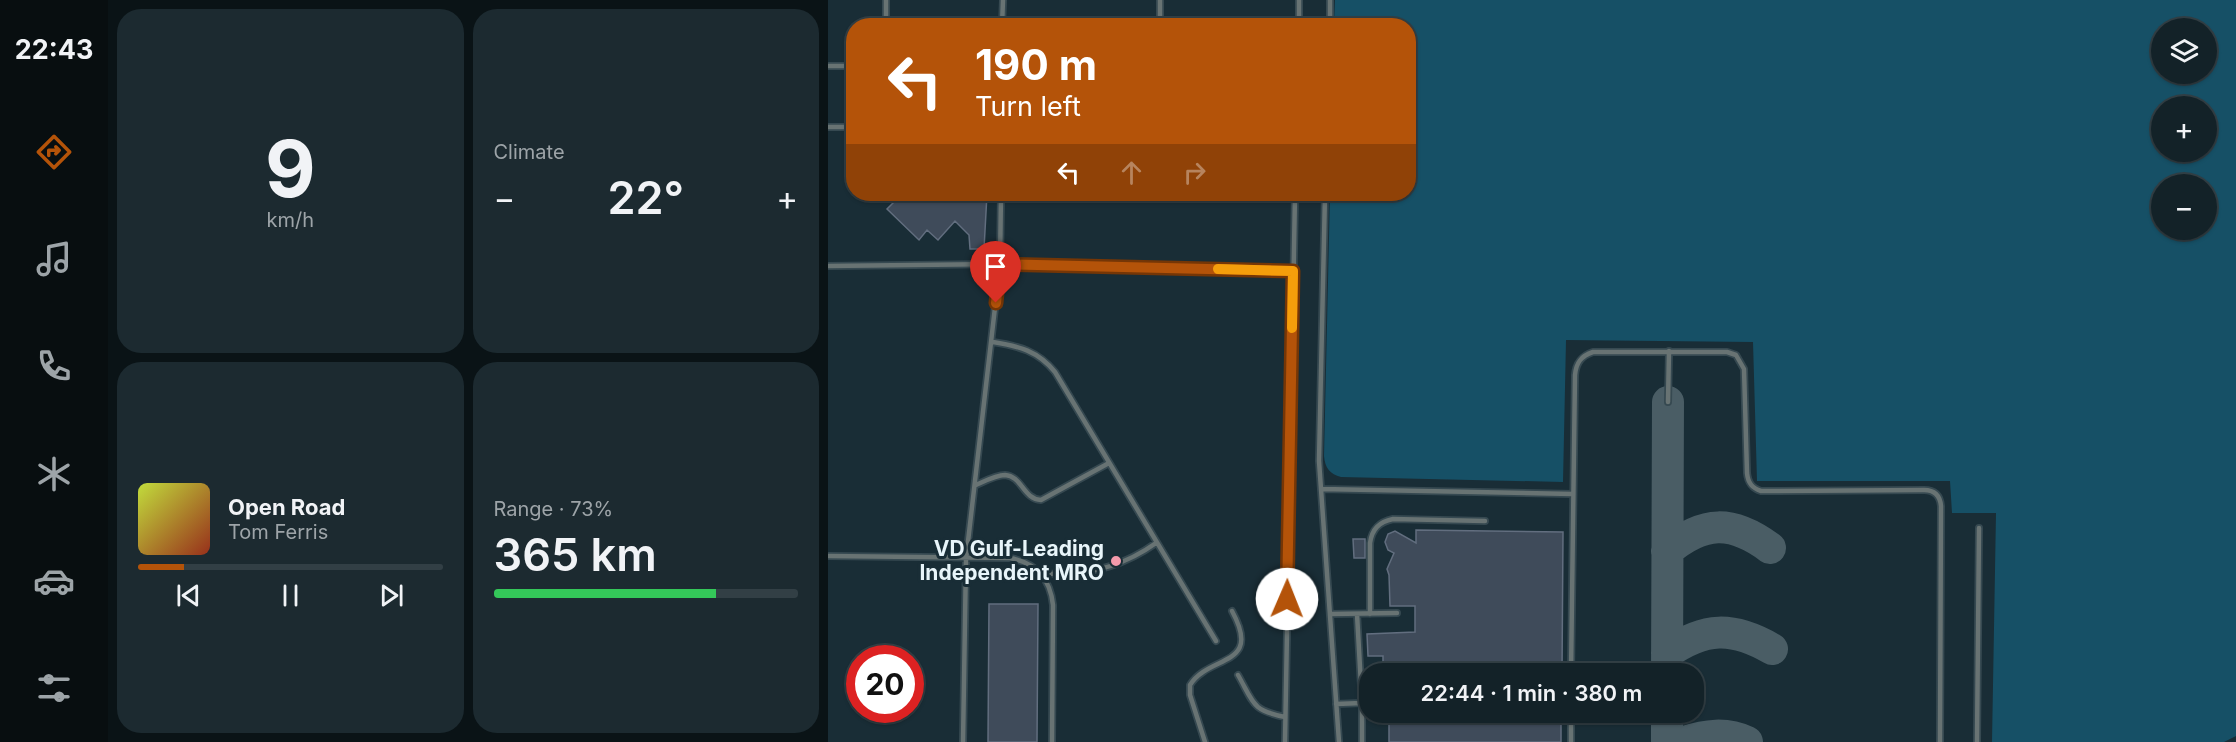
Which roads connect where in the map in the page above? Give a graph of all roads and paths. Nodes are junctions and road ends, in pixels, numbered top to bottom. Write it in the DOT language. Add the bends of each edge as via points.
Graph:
graph roads {
  1 [pos="886,0"];
  2 [pos="1003,0"];
  3 [pos="1160,0"];
  4 [pos="1299,0"];
  5 [pos="1330,0"];
  6 [pos="886,18"];
  7 [pos="1002,18"];
  8 [pos="1160,18"];
  9 [pos="1299,18"];
  10 [pos="1330,18"];
  11 [pos="828,66"];
  12 [pos="846,66"];
  13 [pos="828,127"];
  14 [pos="846,127"];
  15 [pos="1001,201"];
  16 [pos="1295,201"];
  17 [pos="1325,201"];
  18 [pos="1000,264"];
  19 [pos="828,266"];
  20 [pos="1293,271"];
  21 [pos="993,342"];
  22 [pos="1669,351"];
  23 [pos="1668,402"];
  24 [pos="1109,464"];
  25 [pos="976,485"];
  26 [pos="1321,489"];
  27 [pos="1573,494"];
  28 [pos="1485,521"];
  29 [pos="1979,528"];
  30 [pos="1156,543"];
  31 [pos="828,556"];
  32 [pos="966,559"];
  33 [pos="1041,573"];
  34 [pos="1232,611"];
  35 [pos="1397,613"];
  36 [pos="1330,614"];
  37 [pos="1357,614"];
  38 [pos="1370,614"];
  39 [pos="1216,641"];
  40 [pos="1360,663"];
  41 [pos="1571,663"];
  42 [pos="1238,675"];
  43 [pos="1359,703"];
  44 [pos="1336,704"];
  45 [pos="1285,717"];
  46 [pos="1362,723"];
  47 [pos="1571,723"];
  48 [pos="963,742"];
  49 [pos="1052,742"];
  50 [pos="1205,742"];
  51 [pos="1285,742"];
  52 [pos="1339,742"];
  53 [pos="1362,742"];
  54 [pos="1570,742"];
  55 [pos="1940,742"];
  56 [pos="1977,742"];
  1 -- 6 [label="lane"];
  2 -- 7 [label="lane"];
  3 -- 8 [label="lane"];
  4 -- 9 [label="lane"];
  5 -- 10 [label="lane"];
  11 -- 12 [label="lane"];
  13 -- 14 [label="lane"];
  15 -- 18 [label="lane"];
  16 -- 20 [label="lane"];
  17 -- 26 [label="lane"];
  18 -- 19 [label="lane"];
  18 -- 20 [label="lane"];
  18 -- 21 [label="lane"];
  20 -- 45 [label="lane"];
  21 -- 24 [label="lane" via="1026,349 1047,363"];
  21 -- 25 [label="lane"];
  22 -- 23 [label="lane"];
  22 -- 27 [label="lane" via="1593,352 1582,357 1575,375"];
  22 -- 55 [label="lane" via="1727,351 1740,359 1745,376 1747,473 1755,489 1929,490 1938,495"];
  24 -- 25 [label="lane" via="1041,500 1030,497 1009,476"];
  24 -- 30 [label="lane"];
  25 -- 32 [label="lane"];
  26 -- 27 [label="lane"];
  26 -- 36 [label="lane"];
  27 -- 41 [label="lane"];
  28 -- 38 [label="lane" via="1393,519 1379,524 1370,543"];
  29 -- 56 [label="lane"];
  30 -- 33 [label="lane" via="1131,559 1102,570"];
  30 -- 39 [label="lane"];
  31 -- 32 [label="lane"];
  32 -- 33 [label="lane" via="1010,558"];
  32 -- 48 [label="lane"];
  33 -- 49 [label="lane" via="1052,593 1053,605"];
  34 -- 50 [label="lane" via="1242,632 1237,651 1190,685"];
  35 -- 38 [label="lane"];
  36 -- 37 [label="lane"];
  36 -- 44 [label="lane"];
  37 -- 38 [label="lane"];
  37 -- 40 [label="lane"];
  42 -- 45 [label="lane" via="1258,708"];
  43 -- 44 [label="lane"];
  44 -- 52 [label="lane"];
  45 -- 51 [label="lane"];
  46 -- 53 [label="lane"];
  47 -- 54 [label="lane"];
}
